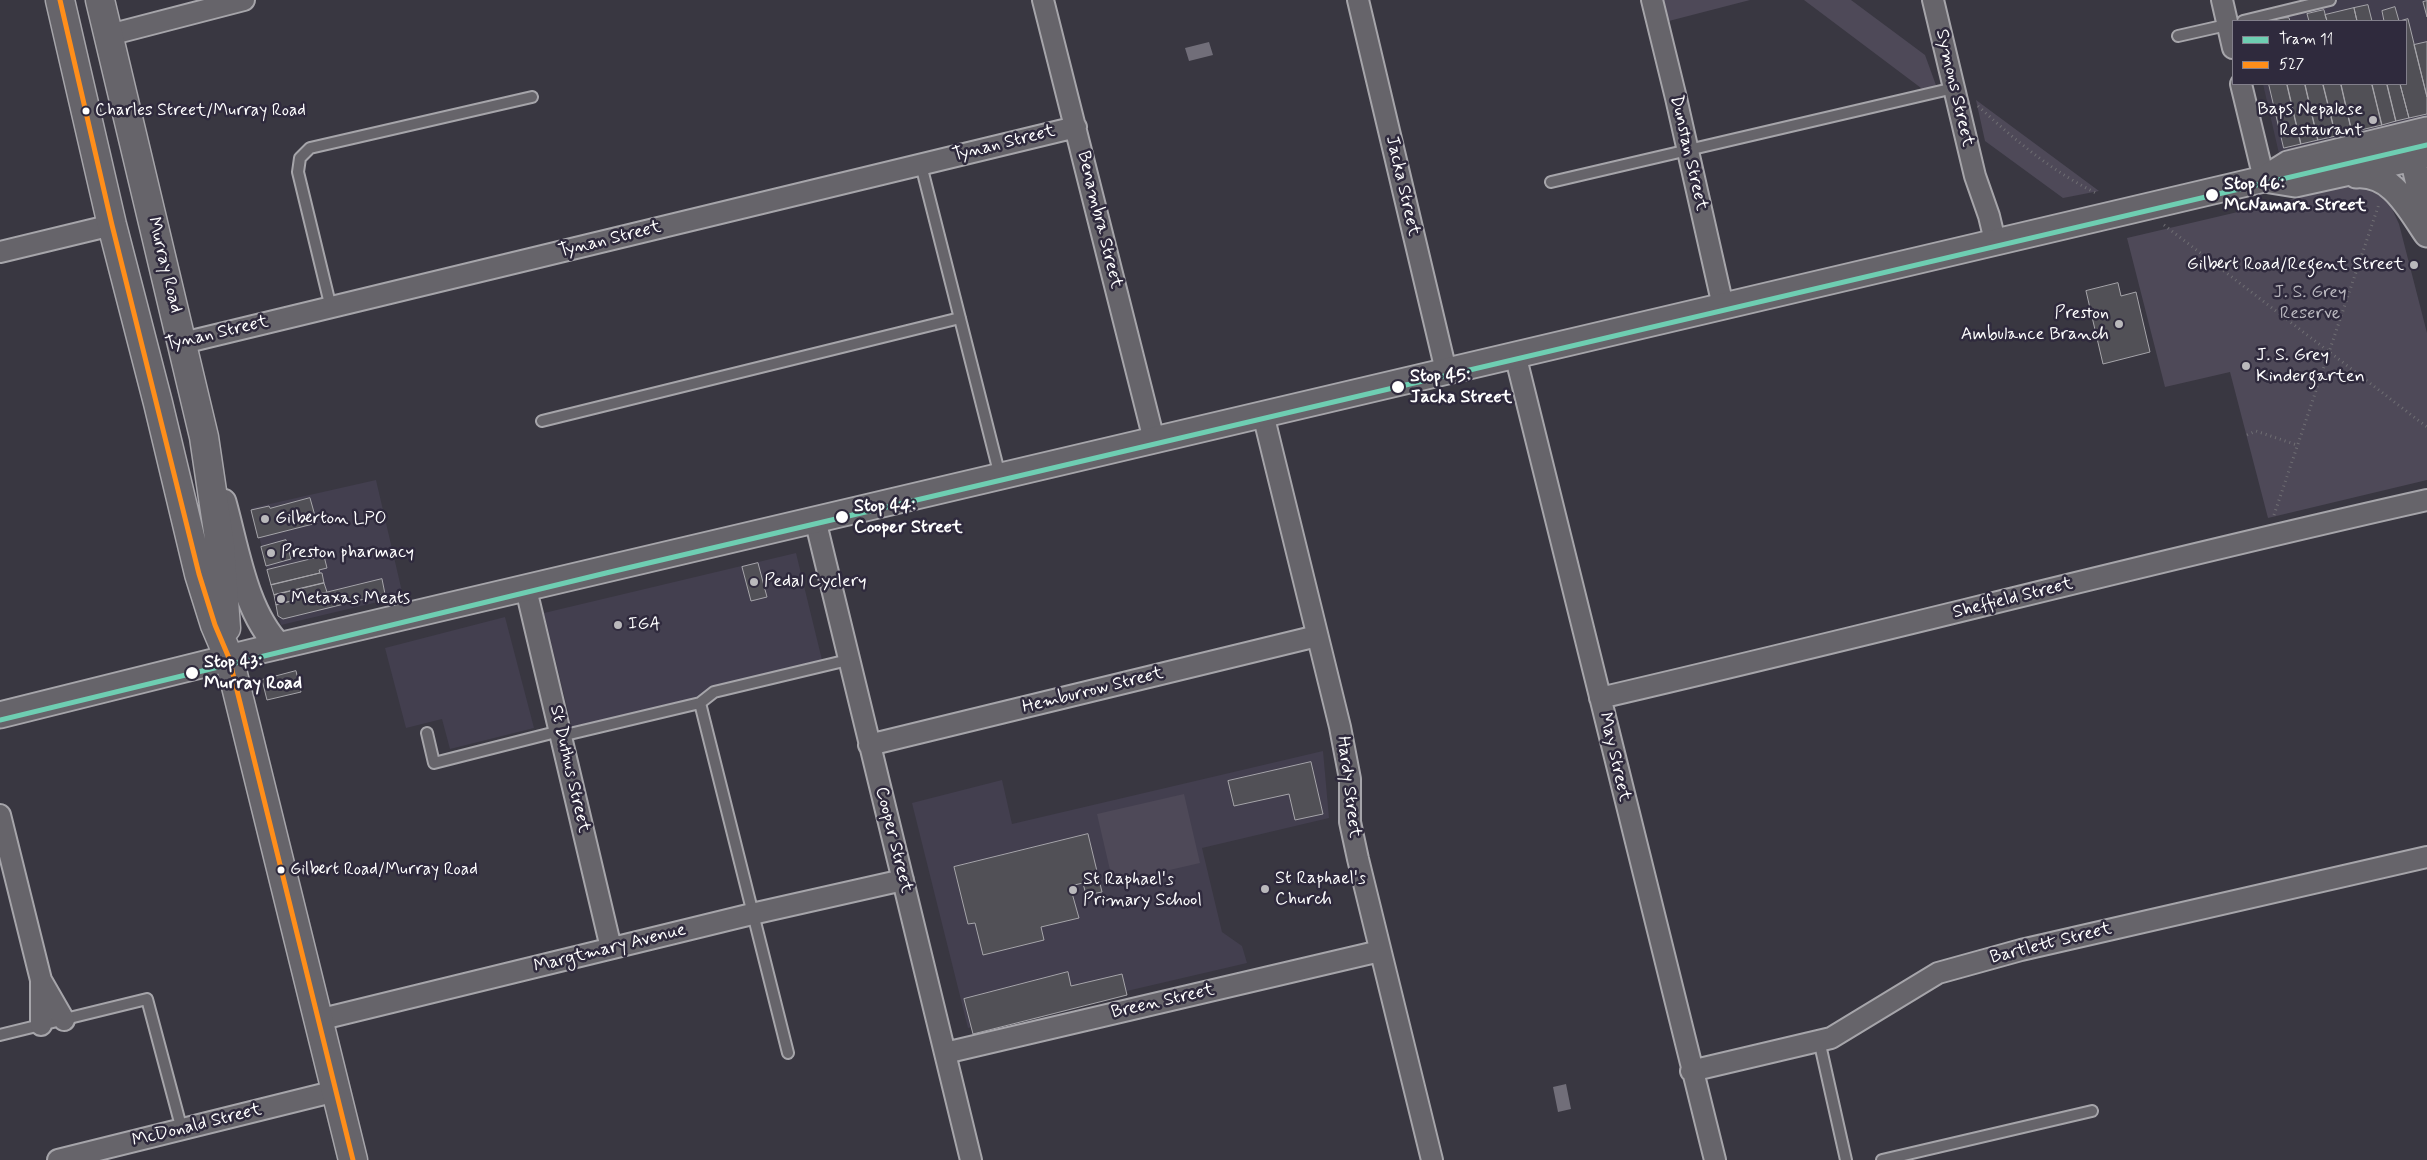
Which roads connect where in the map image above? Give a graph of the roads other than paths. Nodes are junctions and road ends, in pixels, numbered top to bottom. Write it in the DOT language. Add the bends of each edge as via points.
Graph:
graph roads {
  1 [pos="60,0"];
  2 [pos="100,0"];
  3 [pos="244,0"];
  4 [pos="1043,0"];
  5 [pos="1358,0"];
  6 [pos="1652,0"];
  7 [pos="1933,0"];
  8 [pos="2222,0"];
  9 [pos="2330,0"];
  10 [pos="2233,20"];
  11 [pos="2247,20"];
  12 [pos="2232,24"];
  13 [pos="109,35"];
  14 [pos="2178,36"];
  15 [pos="70,43"];
  16 [pos="2242,85"];
  17 [pos="1954,88"];
  18 [pos="532,97"];
  19 [pos="1076,127"];
  20 [pos="2417,133"];
  21 [pos="1688,149"];
  22 [pos="2420,157"];
  23 [pos="921,165"];
  24 [pos="2341,176"];
  25 [pos="2264,179"];
  26 [pos="1552,182"];
  27 [pos="152,215"];
  28 [pos="2427,218"];
  29 [pos="112,225"];
  30 [pos="2427,234"];
  31 [pos="1990,242"];
  32 [pos="0,252"];
  33 [pos="1723,306"];
  34 [pos="331,308"];
  35 [pos="960,318"];
  36 [pos="183,343"];
  37 [pos="145,351"];
  38 [pos="1515,354"];
  39 [pos="1446,371"];
  40 [pos="1263,414"];
  41 [pos="542,421"];
  42 [pos="204,437"];
  43 [pos="1154,440"];
  44 [pos="1000,476"];
  45 [pos="2427,500"];
  46 [pos="815,519"];
  47 [pos="526,589"];
  48 [pos="1318,636"];
  49 [pos="279,646"];
  50 [pos="228,655"];
  51 [pos="848,660"];
  52 [pos="1600,698"];
  53 [pos="700,703"];
  54 [pos="0,715"];
  55 [pos="427,733"];
  56 [pos="561,734"];
  57 [pos="869,745"];
  58 [pos="0,815"];
  59 [pos="2427,857"];
  60 [pos="903,880"];
  61 [pos="752,914"];
  62 [pos="611,948"];
  63 [pos="1380,951"];
  64 [pos="41,980"];
  65 [pos="64,1020"];
  66 [pos="318,1020"];
  67 [pos="40,1025"];
  68 [pos="0,1035"];
  69 [pos="1819,1040"];
  70 [pos="788,1053"];
  71 [pos="945,1053"];
  72 [pos="1691,1071"];
  73 [pos="336,1091"];
  74 [pos="2092,1111"];
  75 [pos="182,1130"];
  76 [pos="58,1160"];
  77 [pos="353,1160"];
  78 [pos="971,1160"];
  79 [pos="1432,1160"];
  80 [pos="1712,1160"];
  81 [pos="1846,1160"];
  82 [pos="1882,1160"];
  1 -- 15 [label="main road, Murray Road"];
  2 -- 13 [label="main road, Murray Road"];
  3 -- 13 [label="street"];
  4 -- 19 [label="street, Benambra Street"];
  5 -- 39 [label="street, Jacka Street"];
  6 -- 21 [label="street, Dunstan Street"];
  7 -- 17 [label="street, Symons Street"];
  8 -- 10 [label="street"];
  9 -- 11 [label="lane"];
  12 -- 14 [label="lane"];
  13 -- 15 [label="main road"];
  13 -- 27 [label="main road, Murray Road"];
  15 -- 29 [label="main road, Murray Road"];
  16 -- 25 [label="street"];
  17 -- 21 [label="lane"];
  17 -- 31 [label="street, Symons Street" via="1975,176 1978,218"];
  18 -- 34 [label="lane" via="310,148 300,158 298,172"];
  19 -- 23 [label="street, Tynan Street"];
  19 -- 43 [label="street, Benambra Street"];
  20 -- 22 [label="street"];
  20 -- 25 [label="street" via="2288,164"];
  21 -- 26 [label="lane"];
  21 -- 33 [label="street, Dunstan Street"];
  22 -- 24 [label="street"];
  22 -- 28 [label="street"];
  23 -- 34 [label="street, Tynan Street"];
  23 -- 35 [label="lane"];
  24 -- 25 [label="street" via="2295,184"];
  24 -- 30 [label="street" via="2365,174 2389,184 2401,195"];
  25 -- 31 [label="street"];
  27 -- 29 [label="main road"];
  27 -- 36 [label="main road, Murray Road"];
  29 -- 32 [label="street"];
  29 -- 37 [label="main road, Murray Road"];
  31 -- 33 [label="street"];
  33 -- 38 [label="street"];
  34 -- 36 [label="street, Tynan Street"];
  35 -- 41 [label="lane"];
  35 -- 44 [label="lane"];
  36 -- 37 [label="main road, Tynan Street"];
  36 -- 42 [label="main road, Murray Road"];
  37 -- 50 [label="main road, Murray Road" via="199,574"];
  38 -- 39 [label="street"];
  38 -- 52 [label="street, May Street"];
  39 -- 40 [label="street"];
  40 -- 43 [label="street"];
  40 -- 48 [label="street, Hardy Street"];
  42 -- 49 [label="street" via="253,604 263,627"];
  42 -- 50 [label="main road, Murray Road" via="220,545"];
  43 -- 44 [label="street"];
  44 -- 46 [label="street"];
  45 -- 52 [label="street, Sheffield Street"];
  46 -- 47 [label="street"];
  46 -- 51 [label="street, Cooper Street"];
  47 -- 49 [label="street"];
  47 -- 56 [label="street, St Duthus Street"];
  48 -- 57 [label="street, Hemburrow Street"];
  48 -- 63 [label="street, Hardy Street" via="1350,779 1350,822"];
  49 -- 50 [label="street"];
  50 -- 54 [label="street"];
  50 -- 66 [label="main road, Murray Road"];
  51 -- 53 [label="lane" via="714,692"];
  51 -- 57 [label="street, Cooper Street"];
  52 -- 72 [label="street, May Street"];
  53 -- 56 [label="lane"];
  53 -- 61 [label="lane"];
  55 -- 56 [label="lane" via="434,763"];
  56 -- 62 [label="street, St Duthus Street"];
  57 -- 60 [label="street, Cooper Street"];
  58 -- 64 [label="street"];
  59 -- 69 [label="street, Bartlett Street" via="2021,950 1938,973 1831,1038"];
  60 -- 61 [label="street, Margtmary Avenue"];
  60 -- 71 [label="street, Cooper Street"];
  61 -- 62 [label="street, Margtmary Avenue"];
  61 -- 70 [label="lane"];
  62 -- 66 [label="street, Margtmary Avenue"];
  63 -- 71 [label="street, Breen Street"];
  63 -- 79 [label="street, Hardy Street"];
  64 -- 65 [label="street"];
  64 -- 67 [label="street"];
  65 -- 67 [label="lane"];
  65 -- 75 [label="lane" via="147,999"];
  66 -- 73 [label="main road, Murray Road"];
  67 -- 68 [label="lane"];
  69 -- 72 [label="street, Bartlett Street"];
  69 -- 81 [label="lane"];
  71 -- 78 [label="street, Cooper Street"];
  72 -- 80 [label="street, May Street"];
  73 -- 75 [label="street, McDonald Street"];
  73 -- 77 [label="main road, Murray Road"];
  74 -- 82 [label="lane"];
  75 -- 76 [label="street, McDonald Street"];
}
